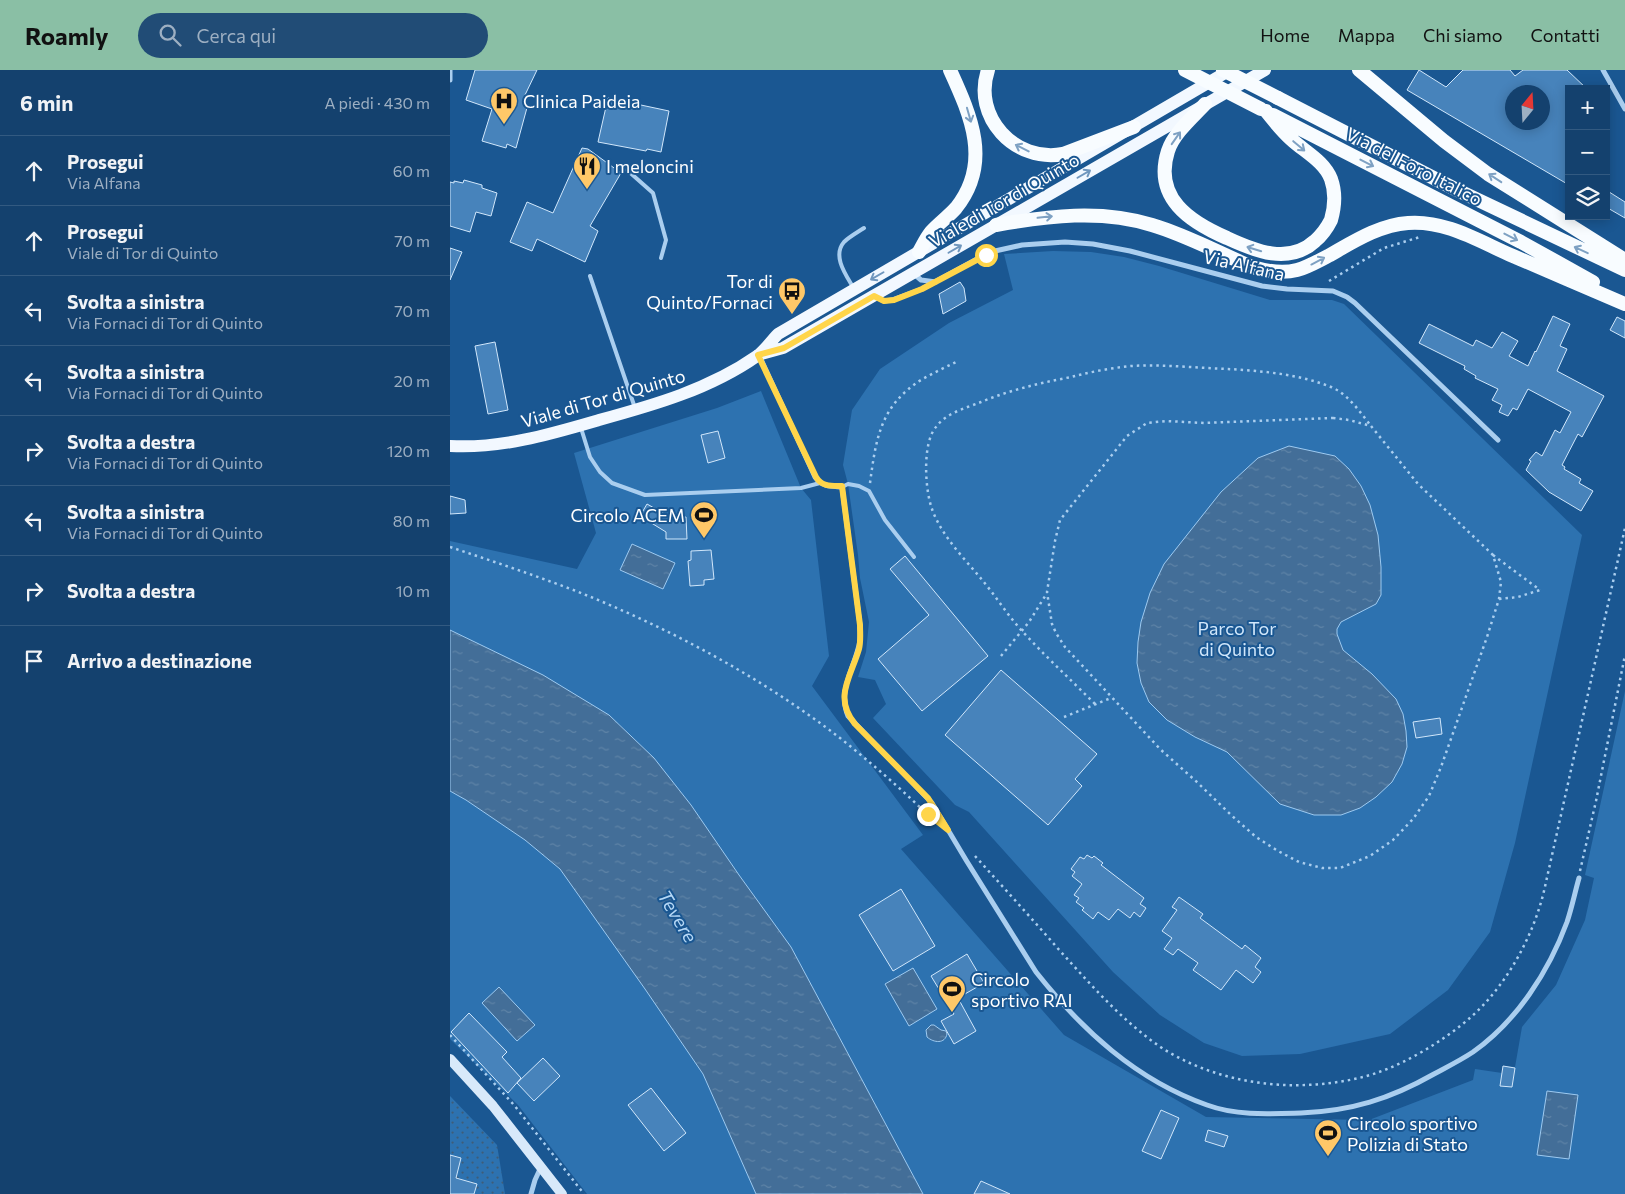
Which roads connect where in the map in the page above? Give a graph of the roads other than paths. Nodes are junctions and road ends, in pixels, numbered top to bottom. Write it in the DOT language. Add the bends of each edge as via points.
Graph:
graph roads {
  1 [pos="450,70"];
  2 [pos="950,70"];
  3 [pos="988,70"];
  4 [pos="1185,70"];
  5 [pos="1224,70"];
  6 [pos="1230,70"];
  7 [pos="1265,70"];
  8 [pos="1359,70"];
  9 [pos="1603,70"];
  10 [pos="450,80"];
  11 [pos="1205,104"];
  12 [pos="1625,108"];
  13 [pos="1264,110"];
  14 [pos="1134,127"];
  15 [pos="627,170"];
  16 [pos="996,225"];
  17 [pos="864,228"];
  18 [pos="919,252"];
  19 [pos="661,258"];
  20 [pos="1625,260"];
  21 [pos="1625,270"];
  22 [pos="913,273"];
  23 [pos="590,276"];
  24 [pos="936,282"];
  25 [pos="854,289"];
  26 [pos="874,296"];
  27 [pos="1625,299"];
  28 [pos="1625,304"];
  29 [pos="758,355"];
  30 [pos="635,410"];
  31 [pos="581,426"];
  32 [pos="1498,440"];
  33 [pos="450,446"];
  34 [pos="820,483"];
  35 [pos="842,486"];
  36 [pos="914,557"];
  37 [pos="1579,878"];
  38 [pos="450,1059"];
  39 [pos="541,1167"];
  40 [pos="531,1194"];
  41 [pos="562,1194"];
  1 -- 10 [label="street"];
  2 -- 18 [label="highway, one-way" via="972,127 975,170 961,201 931,232"];
  14 -- 3 [label="highway, one-way" via="1063,154 1052,156 1029,152 1008,140 992,121 984,92"];
  4 -- 13 [label="highway, Via del Foro Italico, bridge"];
  21 -- 5 [label="highway, Via del Foro Italico, one-way, bridge" via="1457,190"];
  6 -- 14 [label="main road, Viale di Tor di Quinto"];
  7 -- 11 [label="main road, Viale di Tor di Quinto"];
  20 -- 8 [label="highway, one-way" via="1488,174"];
  9 -- 12 [label="street"];
  13 -- 11 [label="highway, one-way" via="1326,170 1334,193 1328,228 1312,244 1292,253 1260,251 1222,236 1187,217 1171,196 1165,175 1168,152 1175,137"];
  16 -- 11 [label="main road, Viale di Tor di Quinto, one-way"];
  13 -- 27 [label="highway, Via del Foro Italico, one-way"];
  14 -- 18 [label="main road, Viale di Tor di Quinto"];
  15 -- 19 [label="lane" via="652,193 666,240"];
  22 -- 16 [label="main road, Viale di Tor di Quinto, one-way"];
  16 -- 28 [label="highway, one-way" via="1060,216 1129,219 1167,230 1252,266 1283,272 1311,265 1381,230 1409,223 1427,224 1471,237"];
  17 -- 25 [label="lane" via="844,242 839,256"];
  18 -- 25 [label="main road, Viale di Tor di Quinto, one-way"];
  22 -- 24 [label="street" via="921,280"];
  22 -- 26 [label="main road, Viale di Tor di Quinto"];
  23 -- 30 [label="lane"];
  24 -- 26 [label="street, Via Alfana" via="894,300 884,301"];
  24 -- 32 [label="street, Via Alfana" via="995,251 1022,245 1065,242 1138,253 1262,286 1339,293 1355,303"];
  25 -- 29 [label="main road, Viale di Tor di Quinto" via="778,334"];
  26 -- 29 [label="main road, Viale di Tor di Quinto" via="784,348"];
  29 -- 30 [label="main road, Viale di Tor di Quinto" via="693,391"];
  29 -- 34 [label="street"];
  30 -- 31 [label="main road, Viale di Tor di Quinto"];
  31 -- 33 [label="main road, Viale di Tor di Quinto" via="515,442"];
  31 -- 34 [label="lane" via="590,457 600,472 612,483 644,495 801,488"];
  34 -- 35 [label="street"];
  35 -- 36 [label="lane" via="859,486 869,492 885,520"];
  35 -- 37 [label="street" via="860,625 859,648 844,692 848,716 932,803 1048,987 1112,1053 1158,1083 1195,1101 1248,1113 1320,1112 1355,1107 1390,1096 1472,1052 1492,1037 1525,999 1560,940"];
  38 -- 39 [label="main road" via="493,1106"];
  39 -- 40 [label="street"];
  39 -- 41 [label="main road"];
}
